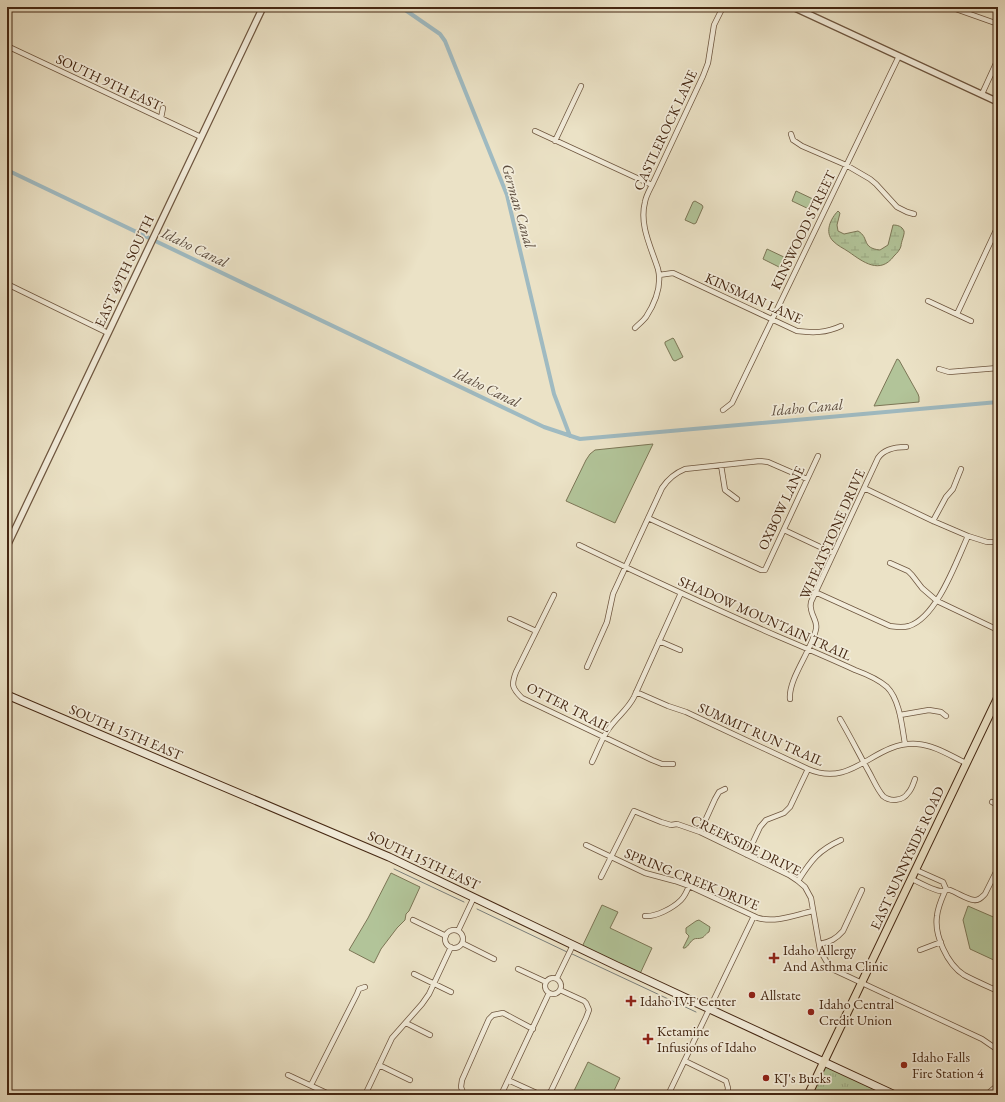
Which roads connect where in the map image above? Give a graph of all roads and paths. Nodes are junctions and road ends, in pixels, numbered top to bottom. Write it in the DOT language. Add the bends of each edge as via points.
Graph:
graph roads {
  1 [pos="263,7"];
  2 [pos="723,7"];
  3 [pos="793,7"];
  4 [pos="950,7"];
  5 [pos="998,24"];
  6 [pos="7,46"];
  7 [pos="899,56"];
  8 [pos="998,59"];
  9 [pos="581,86"];
  10 [pos="982,94"];
  11 [pos="998,102"];
  12 [pos="163,108"];
  13 [pos="161,118"];
  14 [pos="535,131"];
  15 [pos="790,134"];
  16 [pos="201,137"];
  17 [pos="555,141"];
  18 [pos="846,166"];
  19 [pos="652,185"];
  20 [pos="914,214"];
  21 [pos="998,226"];
  22 [pos="659,274"];
  23 [pos="7,284"];
  24 [pos="928,301"];
  25 [pos="957,314"];
  26 [pos="772,320"];
  27 [pos="971,321"];
  28 [pos="841,326"];
  29 [pos="635,328"];
  30 [pos="108,333"];
  31 [pos="998,368"];
  32 [pos="939,369"];
  33 [pos="723,410"];
  34 [pos="906,446"];
  35 [pos="818,456"];
  36 [pos="721,465"];
  37 [pos="961,469"];
  38 [pos="807,479"];
  39 [pos="864,488"];
  40 [pos="737,499"];
  41 [pos="648,518"];
  42 [pos="933,521"];
  43 [pos="784,530"];
  44 [pos="968,536"];
  45 [pos="998,538"];
  46 [pos="578,545"];
  47 [pos="7,546"];
  48 [pos="833,553"];
  49 [pos="890,563"];
  50 [pos="626,567"];
  51 [pos="815,592"];
  52 [pos="681,593"];
  53 [pos="554,595"];
  54 [pos="937,601"];
  55 [pos="510,619"];
  56 [pos="998,630"];
  57 [pos="536,631"];
  58 [pos="659,641"];
  59 [pos="808,649"];
  60 [pos="680,650"];
  61 [pos="587,667"];
  62 [pos="636,692"];
  63 [pos="7,696"];
  64 [pos="998,697"];
  65 [pos="790,699"];
  66 [pos="900,715"];
  67 [pos="946,716"];
  68 [pos="840,719"];
  69 [pos="604,737"];
  70 [pos="905,744"];
  71 [pos="592,762"];
  72 [pos="863,762"];
  73 [pos="966,763"];
  74 [pos="673,764"];
  75 [pos="808,769"];
  76 [pos="915,779"];
  77 [pos="725,789"];
  78 [pos="992,802"];
  79 [pos="998,805"];
  80 [pos="700,832"];
  81 [pos="841,840"];
  82 [pos="586,845"];
  83 [pos="747,855"];
  84 [pos="611,857"];
  85 [pos="998,868"];
  86 [pos="916,870"];
  87 [pos="601,877"];
  88 [pos="912,879"];
  89 [pos="798,881"];
  90 [pos="689,886"];
  91 [pos="946,889"];
  92 [pos="862,890"];
  93 [pos="474,897"];
  94 [pos="813,911"];
  95 [pos="645,916"];
  96 [pos="754,916"];
  97 [pos="413,920"];
  98 [pos="458,930"];
  99 [pos="446,936"];
  100 [pos="940,942"];
  101 [pos="462,943"];
  102 [pos="820,944"];
  103 [pos="451,947"];
  104 [pos="572,948"];
  105 [pos="920,950"];
  106 [pos="494,959"];
  107 [pos="518,969"];
  108 [pos="414,974"];
  109 [pos="557,978"];
  110 [pos="546,982"];
  111 [pos="434,983"];
  112 [pos="862,983"];
  113 [pos="364,987"];
  114 [pos="560,990"];
  115 [pos="998,991"];
  116 [pos="451,992"];
  117 [pos="549,993"];
  118 [pos="709,1010"];
  119 [pos="406,1023"];
  120 [pos="533,1029"];
  121 [pos="430,1035"];
  122 [pos="998,1050"];
  123 [pos="685,1061"];
  124 [pos="824,1062"];
  125 [pos="379,1065"];
  126 [pos="288,1075"];
  127 [pos="410,1080"];
  128 [pos="508,1080"];
  129 [pos="311,1085"];
  130 [pos="998,1085"];
  131 [pos="332,1095"];
  132 [pos="365,1095"];
  133 [pos="464,1095"];
  134 [pos="501,1095"];
  135 [pos="542,1095"];
  136 [pos="668,1095"];
  137 [pos="727,1095"];
  138 [pos="808,1095"];
  139 [pos="895,1095"];
  140 [pos="986,1095"];
  1 -- 16 [label="street, EAST 49TH SOUTH"];
  2 -- 19 [label="street, CASTLEROCK LANE" via="714,25 708,63 703,76"];
  3 -- 7 [label="street"];
  4 -- 5 [label="street"];
  6 -- 13 [label="street, SOUTH 9TH EAST"];
  7 -- 10 [label="street"];
  7 -- 18 [label="street, KINSWOOD STREET"];
  8 -- 10 [label="street"];
  9 -- 17 [label="street"];
  10 -- 11 [label="street"];
  12 -- 13 [label="street"];
  13 -- 16 [label="street, SOUTH 9TH EAST"];
  14 -- 17 [label="street"];
  15 -- 18 [label="street" via="793,140 802,146"];
  16 -- 30 [label="street, EAST 49TH SOUTH"];
  17 -- 19 [label="street"];
  18 -- 20 [label="street" via="870,179 897,207"];
  18 -- 26 [label="street, KINSWOOD STREET"];
  19 -- 22 [label="street, CASTLEROCK LANE" via="645,202 643,221"];
  21 -- 25 [label="street"];
  22 -- 26 [label="street, KINSMAN LANE" via="672,273"];
  22 -- 29 [label="street, CASTLEROCK LANE" via="655,300 646,318"];
  23 -- 30 [label="street"];
  24 -- 25 [label="street"];
  25 -- 27 [label="street"];
  26 -- 28 [label="street, KINSMAN LANE" via="797,331 817,333"];
  26 -- 33 [label="street, KINSWOOD STREET" via="732,403"];
  30 -- 47 [label="street, EAST 49TH SOUTH"];
  31 -- 32 [label="street" via="949,372"];
  34 -- 39 [label="street, WHEATSTONE DRIVE" via="892,448 881,454"];
  35 -- 38 [label="street, OXBOW LANE"];
  36 -- 38 [label="street" via="768,462"];
  36 -- 40 [label="street" via="725,490"];
  36 -- 41 [label="street" via="685,469 672,476 662,488"];
  37 -- 42 [label="street" via="954,488"];
  38 -- 43 [label="street, OXBOW LANE"];
  39 -- 42 [label="street"];
  39 -- 48 [label="street, WHEATSTONE DRIVE"];
  41 -- 43 [label="street, OXBOW LANE" via="761,570 765,570"];
  41 -- 50 [label="street"];
  42 -- 44 [label="street"];
  43 -- 48 [label="street"];
  44 -- 45 [label="street" via="987,542 994,542"];
  44 -- 54 [label="street"];
  46 -- 50 [label="street, SHADOW MOUNTAIN TRAIL"];
  48 -- 51 [label="street, WHEATSTONE DRIVE"];
  49 -- 54 [label="street" via="908,571"];
  50 -- 52 [label="street, SHADOW MOUNTAIN TRAIL"];
  50 -- 61 [label="street" via="613,594 607,622"];
  51 -- 54 [label="street" via="897,627 909,626 916,622"];
  51 -- 59 [label="street, WHEATSTONE DRIVE" via="811,609 816,629"];
  52 -- 58 [label="street"];
  52 -- 59 [label="street, SHADOW MOUNTAIN TRAIL"];
  53 -- 57 [label="street, OTTER TRAIL"];
  54 -- 56 [label="street"];
  55 -- 57 [label="street"];
  57 -- 69 [label="street, OTTER TRAIL" via="513,679 512,686 515,691 522,698"];
  58 -- 60 [label="street"];
  58 -- 62 [label="street"];
  59 -- 65 [label="street, WHEATSTONE DRIVE" via="791,687"];
  59 -- 66 [label="street, SHADOW MOUNTAIN TRAIL" via="869,676 886,687"];
  62 -- 69 [label="street" via="631,703"];
  62 -- 75 [label="street, SUMMIT RUN TRAIL" via="686,712"];
  63 -- 93 [label="main road, SOUTH 15TH EAST" via="389,857"];
  64 -- 73 [label="main road, EAST SUNNYSIDE ROAD"];
  66 -- 67 [label="street" via="929,710"];
  66 -- 70 [label="street, SHADOW MOUNTAIN TRAIL"];
  68 -- 72 [label="street"];
  69 -- 71 [label="street"];
  69 -- 74 [label="street, OTTER TRAIL" via="662,764"];
  70 -- 72 [label="street, SUMMIT RUN TRAIL" via="888,749"];
  70 -- 73 [label="street, SUMMIT RUN TRAIL" via="924,745"];
  72 -- 75 [label="street, SUMMIT RUN TRAIL" via="854,769 832,774"];
  72 -- 76 [label="street" via="887,798 896,800 908,794"];
  73 -- 86 [label="main road, EAST SUNNYSIDE ROAD"];
  75 -- 83 [label="street" via="790,807 784,813 766,820"];
  77 -- 80 [label="street" via="719,792"];
  78 -- 79 [label="street"];
  80 -- 83 [label="street, CREEKSIDE DRIVE"];
  80 -- 84 [label="street, CREEKSIDE DRIVE" via="677,824 661,822 634,811"];
  81 -- 89 [label="street" via="819,852"];
  82 -- 84 [label="street, SPRING CREEK DRIVE"];
  83 -- 89 [label="street, CREEKSIDE DRIVE"];
  84 -- 87 [label="street, SPRING CREEK DRIVE"];
  84 -- 90 [label="street, SPRING CREEK DRIVE" via="645,873"];
  85 -- 91 [label="street" via="985,894 978,900"];
  86 -- 88 [label="main road, EAST SUNNYSIDE ROAD"];
  86 -- 91 [label="street" via="943,882"];
  88 -- 91 [label="street" via="941,891"];
  88 -- 112 [label="main road, EAST SUNNYSIDE ROAD"];
  89 -- 94 [label="street, CREEKSIDE DRIVE" via="811,898"];
  90 -- 95 [label="street" via="680,901 657,915"];
  90 -- 96 [label="street, SPRING CREEK DRIVE"];
  91 -- 100 [label="street" via="937,915"];
  92 -- 102 [label="street" via="843,931 833,940"];
  93 -- 98 [label="street"];
  93 -- 104 [label="main road, SOUTH 15TH EAST"];
  94 -- 96 [label="street, SPRING CREEK DRIVE" via="775,920"];
  94 -- 102 [label="street, CREEKSIDE DRIVE"];
  96 -- 118 [label="street"];
  97 -- 99 [label="street"];
  98 -- 99 [label="street" via="452,930"];
  98 -- 101 [label="street" via="463,938"];
  99 -- 103 [label="street" via="446,941"];
  100 -- 105 [label="street"];
  100 -- 115 [label="street" via="958,970"];
  101 -- 103 [label="street" via="457,947"];
  101 -- 106 [label="street"];
  102 -- 112 [label="street, CREEKSIDE DRIVE" via="820,950 829,966"];
  103 -- 111 [label="street"];
  104 -- 109 [label="street"];
  104 -- 118 [label="main road, SOUTH 15TH EAST"];
  107 -- 110 [label="street"];
  108 -- 111 [label="street"];
  109 -- 110 [label="street" via="549,978"];
  109 -- 114 [label="street" via="561,985"];
  110 -- 117 [label="street" via="545,990"];
  111 -- 116 [label="street"];
  111 -- 119 [label="street" via="422,1004"];
  112 -- 122 [label="street, CREEKSIDE DRIVE" via="982,1039"];
  112 -- 124 [label="main road, EAST SUNNYSIDE ROAD"];
  113 -- 129 [label="street" via="359,990"];
  114 -- 117 [label="street" via="557,993"];
  114 -- 135 [label="street" via="584,1001 589,1010 551,1091"];
  117 -- 120 [label="street"];
  118 -- 123 [label="street"];
  118 -- 124 [label="main road, SOUTH 15TH EAST"];
  119 -- 121 [label="street"];
  119 -- 125 [label="street" via="392,1038"];
  120 -- 128 [label="street"];
  120 -- 133 [label="street" via="502,1013 493,1015 462,1080"];
  123 -- 136 [label="street"];
  123 -- 137 [label="street" via="726,1081"];
  124 -- 138 [label="main road, EAST SUNNYSIDE ROAD"];
  124 -- 139 [label="main road, SOUTH 15TH EAST"];
  125 -- 127 [label="street"];
  125 -- 132 [label="street"];
  126 -- 129 [label="street"];
  128 -- 134 [label="street"];
  128 -- 135 [label="street"];
  129 -- 131 [label="street"];
  130 -- 140 [label="street"];
}
